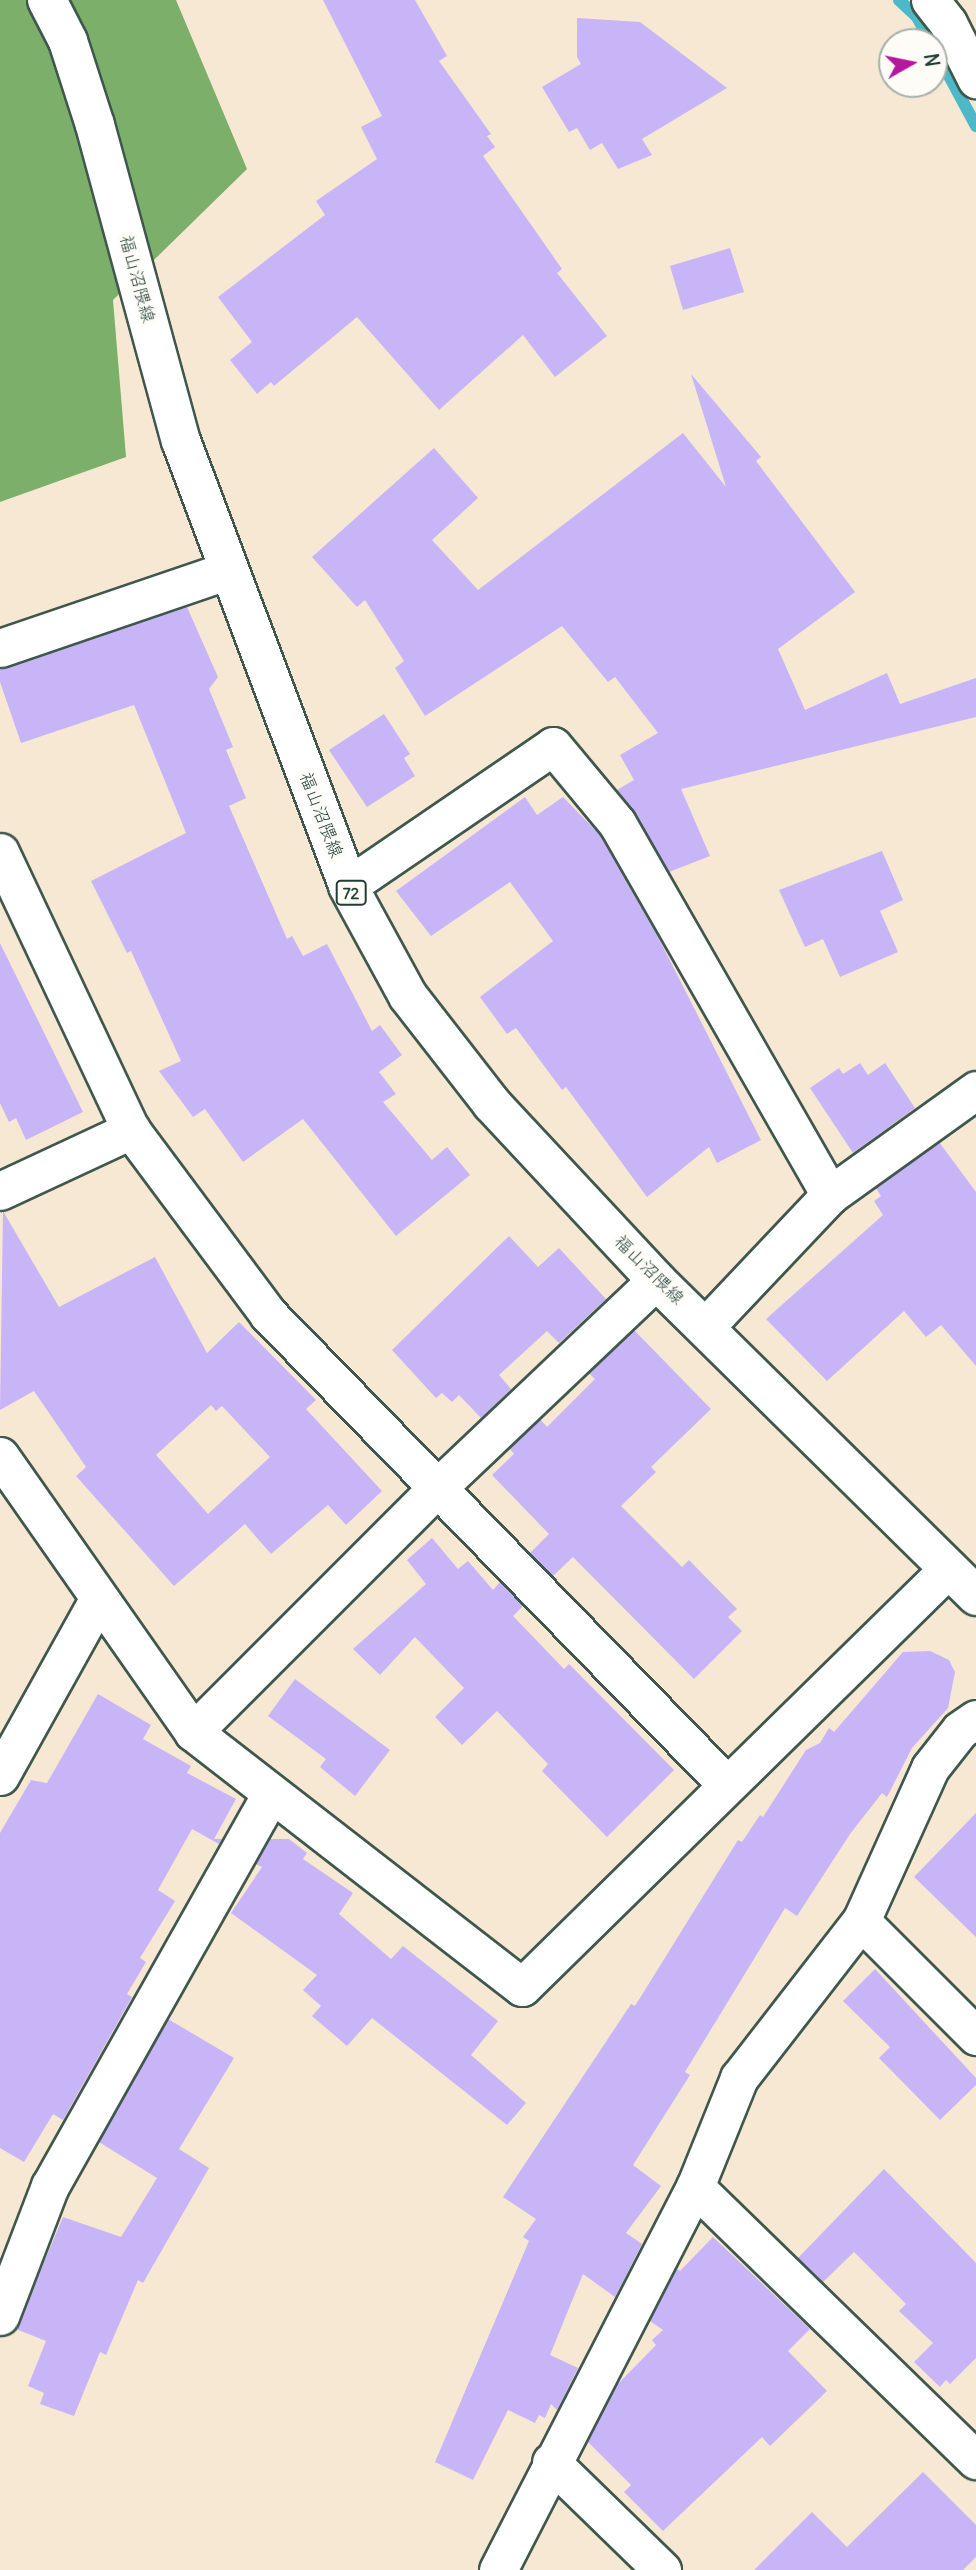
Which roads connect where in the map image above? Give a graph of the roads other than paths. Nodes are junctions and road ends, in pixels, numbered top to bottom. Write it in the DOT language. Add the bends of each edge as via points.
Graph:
graph roads {
  1 [pos="47,0"];
  2 [pos="930,0"];
  3 [pos="976,79"];
  4 [pos="229,570"];
  5 [pos="0,648"];
  6 [pos="3,869"];
  7 [pos="348,886"];
  8 [pos="976,1090"];
  9 [pos="131,1130"];
  10 [pos="0,1191"];
  11 [pos="830,1195"];
  12 [pos="656,1280"];
  13 [pos="706,1326"];
  14 [pos="0,1456"];
  15 [pos="435,1490"];
  16 [pos="949,1568"];
  17 [pos="976,1596"];
  18 [pos="98,1600"];
  19 [pos="976,1719"];
  20 [pos="193,1732"];
  21 [pos="0,1776"];
  22 [pos="726,1784"];
  23 [pos="271,1794"];
  24 [pos="861,1922"];
  25 [pos="976,2036"];
  26 [pos="695,2188"];
  27 [pos="0,2316"];
  28 [pos="976,2460"];
  29 [pos="551,2462"];
  30 [pos="498,2570"];
  31 [pos="662,2570"];
  1 -- 4 [label="main road, 福山沼隈線 / 72" via="68,41 91,113 181,441"];
  2 -- 3 [label="street" via="948,23"];
  4 -- 5 [label="street"];
  4 -- 7 [label="main road, 福山沼隈線 / 72"];
  6 -- 9 [label="street"];
  7 -- 11 [label="street" via="553,746 617,823"];
  7 -- 12 [label="main road, 福山沼隈線 / 72" via="408,996 445,1045 492,1104"];
  8 -- 11 [label="street"];
  9 -- 10 [label="street"];
  9 -- 15 [label="street" via="268,1314"];
  11 -- 13 [label="street"];
  12 -- 13 [label="main road, 福山沼隈線 / 72"];
  12 -- 15 [label="street"];
  13 -- 16 [label="main road, 福山沼隈線 / 72"];
  14 -- 18 [label="street"];
  15 -- 20 [label="street"];
  15 -- 22 [label="street"];
  16 -- 17 [label="main road, 福山沼隈線 / 72"];
  16 -- 22 [label="street"];
  18 -- 20 [label="street"];
  18 -- 21 [label="street"];
  19 -- 24 [label="street" via="960,1730 930,1768"];
  20 -- 23 [label="street"];
  22 -- 23 [label="street" via="522,1987"];
  23 -- 27 [label="street" via="50,2186"];
  24 -- 25 [label="street"];
  24 -- 26 [label="street" via="739,2078"];
  26 -- 28 [label="street"];
  26 -- 29 [label="street"];
  29 -- 30 [label="street"];
  29 -- 31 [label="street"];
}
